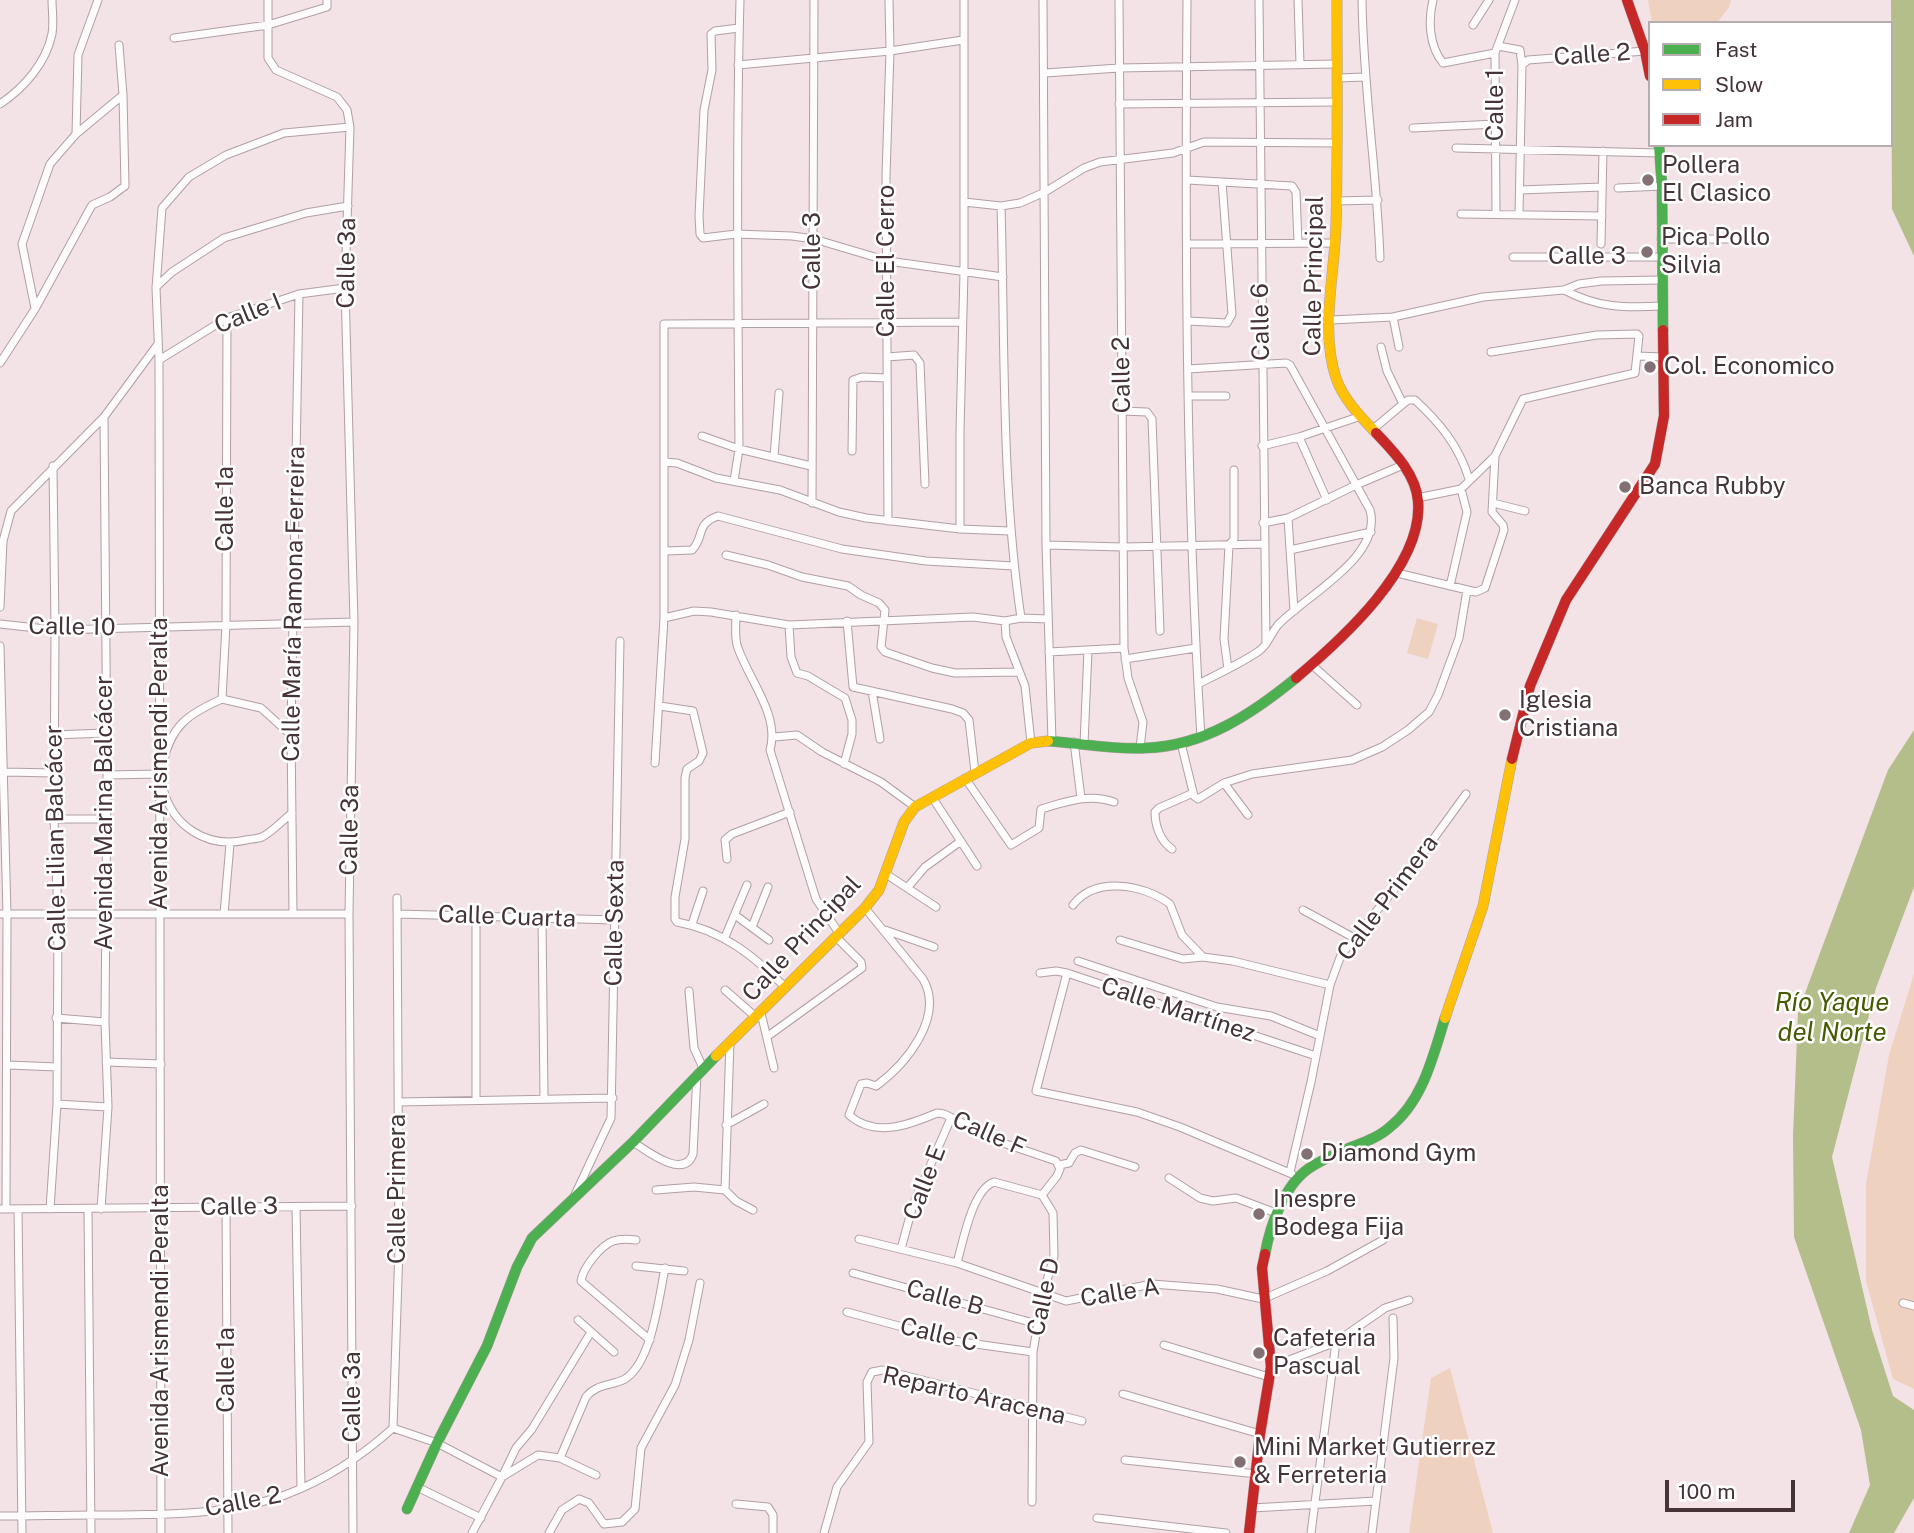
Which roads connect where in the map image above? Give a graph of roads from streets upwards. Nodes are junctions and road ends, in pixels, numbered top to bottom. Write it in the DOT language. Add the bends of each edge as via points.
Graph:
graph roads {
  1 [pos="52,0"];
  2 [pos="98,0"];
  3 [pos="268,0"];
  4 [pos="327,0"];
  5 [pos="740,0"];
  6 [pos="814,0"];
  7 [pos="888,0"];
  8 [pos="964,0"];
  9 [pos="1043,0"];
  10 [pos="1119,0"];
  11 [pos="1187,0"];
  12 [pos="1259,0"];
  13 [pos="1298,0"];
  14 [pos="1336,0"];
  15 [pos="1362,0"];
  16 [pos="1433,0"];
  17 [pos="1489,0"];
  18 [pos="1515,0"];
  19 [pos="1627,0"];
  20 [pos="268,25"];
  21 [pos="1473,25"];
  22 [pos="740,28"];
  23 [pos="174,38"];
  24 [pos="963,40"];
  25 [pos="119,46"];
  26 [pos="1497,50"];
  27 [pos="890,51"];
  28 [pos="1646,51"];
  29 [pos="815,58"];
  30 [pos="1300,64"];
  31 [pos="1337,64"];
  32 [pos="1648,64"];
  33 [pos="738,65"];
  34 [pos="1258,65"];
  35 [pos="1522,65"];
  36 [pos="1186,67"];
  37 [pos="1119,68"];
  38 [pos="1045,73"];
  39 [pos="1365,77"];
  40 [pos="1337,78"];
  41 [pos="123,95"];
  42 [pos="1337,102"];
  43 [pos="1188,103"];
  44 [pos="1258,103"];
  45 [pos="0,104"];
  46 [pos="1119,104"];
  47 [pos="1496,124"];
  48 [pos="350,127"];
  49 [pos="1413,128"];
  50 [pos="76,134"];
  51 [pos="1259,141"];
  52 [pos="1336,143"];
  53 [pos="1187,146"];
  54 [pos="1456,148"];
  55 [pos="1496,148"];
  56 [pos="1520,149"];
  57 [pos="1660,149"];
  58 [pos="1603,151"];
  59 [pos="1120,160"];
  60 [pos="1187,180"];
  61 [pos="1222,182"];
  62 [pos="1259,184"];
  63 [pos="1662,186"];
  64 [pos="1602,187"];
  65 [pos="1618,188"];
  66 [pos="1520,190"];
  67 [pos="1045,192"];
  68 [pos="1378,200"];
  69 [pos="1336,201"];
  70 [pos="964,202"];
  71 [pos="348,206"];
  72 [pos="1001,206"];
  73 [pos="1461,214"];
  74 [pos="1496,214"];
  75 [pos="1518,214"];
  76 [pos="1602,216"];
  77 [pos="736,233"];
  78 [pos="814,239"];
  79 [pos="1661,239"];
  80 [pos="1762,239"];
  81 [pos="1226,243"];
  82 [pos="1260,243"];
  83 [pos="1298,243"];
  84 [pos="1335,243"];
  85 [pos="1188,244"];
  86 [pos="1601,244"];
  87 [pos="1513,257"];
  88 [pos="1662,257"];
  89 [pos="1380,258"];
  90 [pos="888,261"];
  91 [pos="964,272"];
  92 [pos="1003,276"];
  93 [pos="1662,280"];
  94 [pos="156,288"];
  95 [pos="345,288"];
  96 [pos="1564,290"];
  97 [pos="299,294"];
  98 [pos="1662,306"];
  99 [pos="35,309"];
  100 [pos="1393,317"];
  101 [pos="227,318"];
  102 [pos="1331,320"];
  103 [pos="887,321"];
  104 [pos="1188,321"];
  105 [pos="738,322"];
  106 [pos="962,322"];
  107 [pos="812,323"];
  108 [pos="158,344"];
  109 [pos="1381,347"];
  110 [pos="1399,348"];
  111 [pos="1491,352"];
  112 [pos="1637,356"];
  113 [pos="887,357"];
  114 [pos="1662,357"];
  115 [pos="159,360"];
  116 [pos="0,363"];
  117 [pos="1262,365"];
  118 [pos="1188,369"];
  119 [pos="887,378"];
  120 [pos="779,393"];
  121 [pos="1189,396"];
  122 [pos="1226,396"];
  123 [pos="1403,404"];
  124 [pos="1122,411"];
  125 [pos="1361,416"];
  126 [pos="104,417"];
  127 [pos="1325,428"];
  128 [pos="1372,430"];
  129 [pos="702,436"];
  130 [pos="1299,437"];
  131 [pos="1262,446"];
  132 [pos="739,449"];
  133 [pos="852,451"];
  134 [pos="1495,456"];
  135 [pos="774,457"];
  136 [pos="664,462"];
  137 [pos="1403,465"];
  138 [pos="53,466"];
  139 [pos="811,466"];
  140 [pos="1234,470"];
  141 [pos="1469,479"];
  142 [pos="734,481"];
  143 [pos="925,484"];
  144 [pos="1356,485"];
  145 [pos="1461,489"];
  146 [pos="1418,498"];
  147 [pos="1327,500"];
  148 [pos="812,503"];
  149 [pos="1493,503"];
  150 [pos="1525,510"];
  151 [pos="1288,518"];
  152 [pos="888,521"];
  153 [pos="1264,523"];
  154 [pos="960,529"];
  155 [pos="1010,531"];
  156 [pos="1371,533"];
  157 [pos="2,542"];
  158 [pos="1193,544"];
  159 [pos="1264,544"];
  160 [pos="1046,545"];
  161 [pos="1157,545"];
  162 [pos="1229,545"];
  163 [pos="1124,547"];
  164 [pos="1290,550"];
  165 [pos="666,551"];
  166 [pos="726,555"];
  167 [pos="1013,566"];
  168 [pos="1397,573"];
  169 [pos="1450,586"];
  170 [pos="1467,590"];
  171 [pos="0,607"];
  172 [pos="1294,611"];
  173 [pos="736,615"];
  174 [pos="664,618"];
  175 [pos="1021,618"];
  176 [pos="1048,619"];
  177 [pos="885,620"];
  178 [pos="847,621"];
  179 [pos="1005,621"];
  180 [pos="354,622"];
  181 [pos="0,624"];
  182 [pos="226,625"];
  183 [pos="293,625"];
  184 [pos="789,625"];
  185 [pos="159,627"];
  186 [pos="55,629"];
  187 [pos="105,629"];
  188 [pos="1160,631"];
  189 [pos="620,641"];
  190 [pos="1266,645"];
  191 [pos="0,646"];
  192 [pos="1124,648"];
  193 [pos="1196,648"];
  194 [pos="1088,650"];
  195 [pos="1049,652"];
  196 [pos="1125,659"];
  197 [pos="1312,665"];
  198 [pos="1228,669"];
  199 [pos="1019,672"];
  200 [pos="1198,684"];
  201 [pos="853,687"];
  202 [pos="872,691"];
  203 [pos="845,698"];
  204 [pos="222,699"];
  205 [pos="1357,705"];
  206 [pos="660,706"];
  207 [pos="105,733"];
  208 [pos="54,735"];
  209 [pos="293,737"];
  210 [pos="774,737"];
  211 [pos="1201,737"];
  212 [pos="880,739"];
  213 [pos="1052,741"];
  214 [pos="1031,743"];
  215 [pos="1079,743"];
  216 [pos="1181,744"];
  217 [pos="1140,748"];
  218 [pos="655,763"];
  219 [pos="844,764"];
  220 [pos="5,772"];
  221 [pos="54,773"];
  222 [pos="107,775"];
  223 [pos="160,775"];
  224 [pos="970,775"];
  225 [pos="1224,783"];
  226 [pos="1193,793"];
  227 [pos="1466,794"];
  228 [pos="932,796"];
  229 [pos="1081,798"];
  230 [pos="1114,802"];
  231 [pos="915,807"];
  232 [pos="790,812"];
  233 [pos="292,813"];
  234 [pos="1248,815"];
  235 [pos="54,819"];
  236 [pos="106,819"];
  237 [pos="961,841"];
  238 [pos="230,844"];
  239 [pos="1172,849"];
  240 [pos="727,859"];
  241 [pos="977,866"];
  242 [pos="886,874"];
  243 [pos="747,885"];
  244 [pos="768,887"];
  245 [pos="907,888"];
  246 [pos="703,891"];
  247 [pos="397,898"];
  248 [pos="1073,905"];
  249 [pos="936,907"];
  250 [pos="865,908"];
  251 [pos="1303,910"];
  252 [pos="3,914"];
  253 [pos="58,914"];
  254 [pos="105,914"];
  255 [pos="161,914"];
  256 [pos="224,914"];
  257 [pos="292,914"];
  258 [pos="349,914"];
  259 [pos="398,914"];
  260 [pos="735,915"];
  261 [pos="476,916"];
  262 [pos="542,919"];
  263 [pos="615,920"];
  264 [pos="692,924"];
  265 [pos="752,928"];
  266 [pos="885,930"];
  267 [pos="838,935"];
  268 [pos="725,937"];
  269 [pos="1356,939"];
  270 [pos="769,940"];
  271 [pos="1120,940"];
  272 [pos="934,947"];
  273 [pos="1203,957"];
  274 [pos="1078,961"];
  275 [pos="1040,973"];
  276 [pos="1068,973"];
  277 [pos="1329,985"];
  278 [pos="786,988"];
  279 [pos="726,990"];
  280 [pos="689,991"];
  281 [pos="759,1015"];
  282 [pos="56,1018"];
  283 [pos="105,1022"];
  284 [pos="768,1036"];
  285 [pos="1320,1036"];
  286 [pos="730,1042"];
  287 [pos="1316,1056"];
  288 [pos="106,1062"];
  289 [pos="161,1063"];
  290 [pos="8,1065"];
  291 [pos="57,1067"];
  292 [pos="774,1068"];
  293 [pos="700,1071"];
  294 [pos="544,1098"];
  295 [pos="613,1098"];
  296 [pos="476,1100"];
  297 [pos="398,1102"];
  298 [pos="57,1104"];
  299 [pos="764,1104"];
  300 [pos="108,1107"];
  301 [pos="951,1118"];
  302 [pos="726,1125"];
  303 [pos="633,1142"];
  304 [pos="1059,1165"];
  305 [pos="1135,1167"];
  306 [pos="1293,1176"];
  307 [pos="1170,1178"];
  308 [pos="656,1189"];
  309 [pos="725,1190"];
  310 [pos="1042,1195"];
  311 [pos="573,1197"];
  312 [pos="352,1206"];
  313 [pos="296,1207"];
  314 [pos="161,1208"];
  315 [pos="226,1208"];
  316 [pos="3,1209"];
  317 [pos="18,1209"];
  318 [pos="50,1209"];
  319 [pos="88,1209"];
  320 [pos="101,1209"];
  321 [pos="753,1210"];
  322 [pos="1276,1213"];
  323 [pos="859,1239"];
  324 [pos="636,1240"];
  325 [pos="1384,1240"];
  326 [pos="901,1250"];
  327 [pos="957,1263"];
  328 [pos="636,1266"];
  329 [pos="665,1268"];
  330 [pos="684,1271"];
  331 [pos="853,1273"];
  332 [pos="700,1283"];
  333 [pos="1043,1294"];
  334 [pos="1263,1299"];
  335 [pos="1409,1300"];
  336 [pos="1903,1303"];
  337 [pos="1914,1306"];
  338 [pos="847,1312"];
  339 [pos="1393,1318"];
  340 [pos="578,1320"];
  341 [pos="1037,1324"];
  342 [pos="591,1332"];
  343 [pos="650,1340"];
  344 [pos="1336,1342"];
  345 [pos="1164,1345"];
  346 [pos="614,1352"];
  347 [pos="1033,1352"];
  348 [pos="1270,1372"];
  349 [pos="1123,1394"];
  350 [pos="1034,1407"];
  351 [pos="1082,1420"];
  352 [pos="393,1428"];
  353 [pos="1260,1434"];
  354 [pos="437,1443"];
  355 [pos="560,1458"];
  356 [pos="353,1460"];
  357 [pos="1125,1460"];
  358 [pos="1256,1474"];
  359 [pos="596,1475"];
  360 [pos="502,1477"];
  361 [pos="417,1487"];
  362 [pos="301,1488"];
  363 [pos="1376,1501"];
  364 [pos="1032,1502"];
  365 [pos="736,1504"];
  366 [pos="1314,1505"];
  367 [pos="1252,1508"];
  368 [pos="228,1509"];
  369 [pos="407,1510"];
  370 [pos="91,1515"];
  371 [pos="161,1515"];
  372 [pos="0,1516"];
  373 [pos="22,1516"];
  374 [pos="481,1518"];
  375 [pos="1097,1518"];
  376 [pos="22,1533"];
  377 [pos="91,1533"];
  378 [pos="161,1533"];
  379 [pos="228,1533"];
  380 [pos="353,1533"];
  381 [pos="472,1533"];
  382 [pos="549,1533"];
  383 [pos="773,1533"];
  384 [pos="824,1533"];
  385 [pos="1226,1533"];
  386 [pos="1249,1533"];
  387 [pos="1311,1533"];
  388 [pos="1372,1533"];
  1 -- 45 [label="street" via="52,33 43,59 28,80"];
  2 -- 50 [label="street" via="78,55"];
  3 -- 20 [label="street"];
  4 -- 20 [label="street" via="327,7"];
  5 -- 22 [label="street"];
  6 -- 29 [label="street, Calle 3"];
  7 -- 27 [label="street, Calle El Cerro"];
  8 -- 24 [label="street"];
  9 -- 38 [label="street"];
  10 -- 37 [label="street, Calle 2"];
  11 -- 36 [label="street"];
  12 -- 34 [label="street, Calle 6"];
  13 -- 30 [label="street"];
  14 -- 31 [label="street, Calle Principal"];
  15 -- 39 [label="street"];
  16 -- 26 [label="street" via="1430,32 1443,63"];
  17 -- 21 [label="street"];
  18 -- 26 [label="street, Calle 1"];
  19 -- 28 [label="street"];
  20 -- 23 [label="street"];
  20 -- 48 [label="street" via="268,58 276,69 337,97"];
  22 -- 33 [label="street"];
  22 -- 77 [label="street" via="715,31 709,40 712,70 704,110 699,216 703,238"];
  24 -- 27 [label="street"];
  24 -- 70 [label="street"];
  25 -- 41 [label="street"];
  26 -- 35 [label="street" via="1520,50"];
  26 -- 47 [label="street, Calle 1"];
  27 -- 29 [label="street"];
  27 -- 90 [label="street, Calle El Cerro"];
  28 -- 32 [label="street"];
  28 -- 35 [label="street, Calle 2" via="1528,60"];
  29 -- 33 [label="street"];
  29 -- 78 [label="street, Calle 3"];
  30 -- 31 [label="street"];
  30 -- 34 [label="street"];
  31 -- 40 [label="street, Calle Principal"];
  33 -- 77 [label="street"];
  34 -- 36 [label="street"];
  34 -- 44 [label="street, Calle 6"];
  35 -- 56 [label="street, Calle 2"];
  36 -- 37 [label="street"];
  36 -- 43 [label="street"];
  37 -- 38 [label="street"];
  37 -- 46 [label="street, Calle 2"];
  38 -- 67 [label="street"];
  39 -- 40 [label="street"];
  39 -- 68 [label="street"];
  40 -- 42 [label="street, Calle Principal"];
  41 -- 50 [label="street"];
  41 -- 99 [label="street" via="125,186 92,205"];
  42 -- 44 [label="street"];
  42 -- 52 [label="street, Calle Principal"];
  43 -- 44 [label="street"];
  43 -- 46 [label="street"];
  43 -- 53 [label="street"];
  44 -- 51 [label="street, Calle 6"];
  46 -- 59 [label="street, Calle 2"];
  47 -- 49 [label="street"];
  47 -- 55 [label="street, Calle 1"];
  48 -- 71 [label="street, Calle 3a"];
  48 -- 94 [label="street, Avenida Arismendi Peralta" via="284,133 226,155 190,177 162,208"];
  50 -- 99 [label="street" via="50,164 22,244"];
  51 -- 52 [label="street"];
  51 -- 53 [label="street"];
  51 -- 62 [label="street, Calle 6"];
  52 -- 69 [label="street, Calle Principal"];
  53 -- 59 [label="street" via="1173,153"];
  53 -- 60 [label="street"];
  54 -- 55 [label="street"];
  55 -- 56 [label="street"];
  55 -- 74 [label="street, Calle 1"];
  56 -- 58 [label="street"];
  56 -- 66 [label="street, Calle 2"];
  57 -- 58 [label="street"];
  57 -- 63 [label="street"];
  58 -- 64 [label="street"];
  59 -- 67 [label="street" via="1084,168"];
  59 -- 124 [label="street, Calle 2"];
  60 -- 61 [label="street"];
  60 -- 85 [label="street"];
  61 -- 62 [label="street"];
  61 -- 81 [label="street"];
  62 -- 82 [label="street, Calle 6"];
  62 -- 83 [label="street" via="1295,189"];
  63 -- 65 [label="street"];
  63 -- 79 [label="street"];
  64 -- 66 [label="street"];
  64 -- 76 [label="street"];
  66 -- 75 [label="street, Calle 2"];
  67 -- 72 [label="street"];
  67 -- 160 [label="street"];
  68 -- 69 [label="street"];
  68 -- 89 [label="street"];
  69 -- 84 [label="street, Calle Principal"];
  70 -- 72 [label="street"];
  70 -- 91 [label="street"];
  71 -- 94 [label="street" via="306,213 224,238"];
  71 -- 95 [label="street, Calle 3a"];
  72 -- 92 [label="street"];
  73 -- 74 [label="street"];
  74 -- 75 [label="street"];
  75 -- 76 [label="street"];
  76 -- 86 [label="street"];
  77 -- 78 [label="street"];
  77 -- 105 [label="street"];
  78 -- 90 [label="street"];
  78 -- 107 [label="street, Calle 3"];
  79 -- 80 [label="street"];
  79 -- 88 [label="street"];
  81 -- 82 [label="street"];
  81 -- 85 [label="street"];
  81 -- 104 [label="street" via="1230,321"];
  82 -- 83 [label="street"];
  82 -- 117 [label="street, Calle 6"];
  83 -- 84 [label="street"];
  84 -- 102 [label="street, Calle Principal"];
  85 -- 104 [label="street"];
  87 -- 88 [label="street, Calle 3"];
  88 -- 93 [label="street"];
  90 -- 91 [label="street"];
  90 -- 103 [label="street, Calle El Cerro"];
  91 -- 92 [label="street"];
  91 -- 106 [label="street"];
  92 -- 155 [label="street"];
  93 -- 96 [label="street" via="1601,281"];
  93 -- 98 [label="street"];
  94 -- 108 [label="street, Avenida Arismendi Peralta"];
  95 -- 97 [label="street, Calle I"];
  95 -- 180 [label="street, Calle 3a"];
  96 -- 98 [label="street" via="1606,306"];
  96 -- 100 [label="street" via="1483,297"];
  97 -- 101 [label="street, Calle I"];
  97 -- 183 [label="street, Calle María Ramona Ferreira"];
  98 -- 114 [label="street"];
  99 -- 116 [label="street"];
  100 -- 102 [label="street"];
  100 -- 110 [label="street"];
  101 -- 115 [label="street, Calle I"];
  101 -- 182 [label="street, Calle 1a"];
  102 -- 125 [label="street, Calle Principal" via="1335,376"];
  103 -- 106 [label="street"];
  103 -- 107 [label="street"];
  103 -- 113 [label="street, Calle El Cerro"];
  104 -- 118 [label="street"];
  105 -- 107 [label="street"];
  105 -- 132 [label="street"];
  105 -- 136 [label="street" via="664,324"];
  106 -- 154 [label="street"];
  107 -- 139 [label="street, Calle 3"];
  108 -- 115 [label="street, Avenida Arismendi Peralta"];
  108 -- 126 [label="street"];
  109 -- 123 [label="street"];
  111 -- 112 [label="street" via="1597,335 1637,334"];
  112 -- 114 [label="street"];
  112 -- 134 [label="street" via="1633,373 1523,399"];
  113 -- 119 [label="street, Calle El Cerro"];
  113 -- 143 [label="street" via="914,355 920,363"];
  114 -- 306 [label="street" via="1664,416 1654,464 1566,600 1530,686 1483,906 1426,1076 1411,1106 1391,1127"];
  115 -- 185 [label="street, Avenida Arismendi Peralta"];
  117 -- 118 [label="street"];
  117 -- 127 [label="street" via="1290,365"];
  117 -- 131 [label="street, Calle 6"];
  118 -- 121 [label="street"];
  119 -- 133 [label="street" via="853,380"];
  119 -- 152 [label="street, Calle El Cerro"];
  120 -- 135 [label="street"];
  121 -- 122 [label="street"];
  121 -- 158 [label="street"];
  123 -- 128 [label="street"];
  123 -- 141 [label="street" via="1415,400 1447,433"];
  124 -- 161 [label="street" via="1147,412 1152,419"];
  124 -- 163 [label="street, Calle 2"];
  125 -- 127 [label="street"];
  125 -- 128 [label="street, Calle Principal"];
  126 -- 138 [label="street"];
  126 -- 187 [label="street, Avenida Marina Balcácer"];
  127 -- 130 [label="street"];
  127 -- 144 [label="street"];
  128 -- 137 [label="street, Calle Principal"];
  129 -- 132 [label="street"];
  130 -- 131 [label="street"];
  130 -- 147 [label="street"];
  131 -- 153 [label="street, Calle 6"];
  132 -- 135 [label="street"];
  132 -- 142 [label="street"];
  134 -- 141 [label="street"];
  134 -- 149 [label="street"];
  135 -- 139 [label="street"];
  136 -- 142 [label="street"];
  136 -- 165 [label="street"];
  137 -- 144 [label="street"];
  137 -- 146 [label="street, Calle Principal"];
  138 -- 157 [label="street" via="11,511"];
  138 -- 186 [label="street, Calle Lilian Balcácer"];
  139 -- 148 [label="street, Calle 3"];
  140 -- 162 [label="street" via="1234,539"];
  141 -- 145 [label="street"];
  142 -- 148 [label="street"];
  144 -- 147 [label="street"];
  144 -- 156 [label="street" via="1370,510"];
  145 -- 146 [label="street"];
  145 -- 169 [label="street" via="1467,512"];
  146 -- 168 [label="street, Calle Principal" via="1416,534"];
  147 -- 151 [label="street"];
  148 -- 152 [label="street"];
  149 -- 150 [label="street"];
  149 -- 170 [label="street" via="1492,515 1504,530 1485,588"];
  151 -- 153 [label="street"];
  151 -- 164 [label="street"];
  152 -- 154 [label="street"];
  153 -- 159 [label="street, Calle 6"];
  154 -- 155 [label="street"];
  155 -- 167 [label="street"];
  156 -- 164 [label="street"];
  156 -- 172 [label="street" via="1354,558"];
  157 -- 171 [label="street"];
  158 -- 161 [label="street"];
  158 -- 162 [label="street"];
  158 -- 193 [label="street"];
  159 -- 162 [label="street"];
  159 -- 190 [label="street, Calle 6"];
  160 -- 163 [label="street"];
  160 -- 176 [label="street"];
  161 -- 163 [label="street"];
  161 -- 188 [label="street"];
  162 -- 198 [label="street" via="1224,639"];
  163 -- 192 [label="street, Calle 2"];
  164 -- 172 [label="street"];
  165 -- 167 [label="street" via="692,550 703,525 718,516 842,550"];
  165 -- 174 [label="street"];
  166 -- 177 [label="street" via="848,586 879,603"];
  167 -- 175 [label="street"];
  168 -- 169 [label="street"];
  168 -- 197 [label="street, Calle Principal" via="1366,612"];
  169 -- 170 [label="street"];
  170 -- 225 [label="street" via="1459,638 1438,695 1419,721 1382,747 1352,760 1252,774"];
  172 -- 190 [label="street" via="1277,626"];
  173 -- 174 [label="street" via="694,611"];
  173 -- 184 [label="street"];
  173 -- 210 [label="street" via="737,646 771,720"];
  174 -- 206 [label="street"];
  175 -- 176 [label="street"];
  175 -- 179 [label="street"];
  176 -- 195 [label="street"];
  177 -- 178 [label="street"];
  177 -- 179 [label="street" via="973,617"];
  177 -- 199 [label="street" via="881,647 885,652 955,673"];
  178 -- 184 [label="street"];
  178 -- 201 [label="street"];
  179 -- 199 [label="street"];
  180 -- 183 [label="street, Calle 10"];
  180 -- 258 [label="street, Calle 3a"];
  181 -- 186 [label="street, Calle 10"];
  182 -- 183 [label="street, Calle 10"];
  182 -- 185 [label="street, Calle 10"];
  182 -- 204 [label="street, Calle 1a"];
  183 -- 209 [label="street, Calle María Ramona Ferreira"];
  184 -- 203 [label="street" via="797,673"];
  185 -- 187 [label="street, Calle 10"];
  185 -- 223 [label="street, Avenida Arismendi Peralta"];
  186 -- 187 [label="street, Calle 10"];
  186 -- 208 [label="street, Calle Lilian Balcácer"];
  187 -- 207 [label="street, Avenida Marina Balcácer"];
  189 -- 263 [label="street, Calle Sexta"];
  190 -- 198 [label="street"];
  191 -- 220 [label="street"];
  192 -- 194 [label="street"];
  192 -- 196 [label="street, Calle 2"];
  193 -- 196 [label="street"];
  193 -- 200 [label="street"];
  194 -- 195 [label="street"];
  194 -- 215 [label="street"];
  195 -- 213 [label="street"];
  196 -- 217 [label="street, Calle 2" via="1143,722"];
  197 -- 205 [label="street"];
  197 -- 211 [label="street, Calle Principal" via="1240,719"];
  198 -- 200 [label="street"];
  199 -- 214 [label="street"];
  200 -- 211 [label="street"];
  201 -- 202 [label="street"];
  201 -- 203 [label="street"];
  202 -- 212 [label="street"];
  202 -- 224 [label="street" via="963,713 969,720"];
  203 -- 219 [label="street" via="852,734"];
  204 -- 209 [label="street" via="261,708"];
  204 -- 223 [label="street" via="183,721 168,741"];
  206 -- 218 [label="street"];
  206 -- 264 [label="street" via="693,711 702,753 685,778 685,839 675,897 676,920"];
  207 -- 208 [label="street"];
  207 -- 222 [label="street, Avenida Marina Balcácer"];
  208 -- 221 [label="street, Calle Lilian Balcácer"];
  209 -- 233 [label="street, Calle María Ramona Ferreira"];
  210 -- 219 [label="street" via="797,735"];
  210 -- 232 [label="street" via="770,750"];
  211 -- 216 [label="street, Calle Principal"];
  213 -- 214 [label="street, Calle Principal"];
  213 -- 215 [label="street, Calle Principal"];
  214 -- 224 [label="street, Calle Principal"];
  215 -- 217 [label="street, Calle Principal"];
  215 -- 229 [label="street"];
  216 -- 217 [label="street, Calle Principal"];
  216 -- 226 [label="street"];
  219 -- 231 [label="street" via="881,782"];
  220 -- 221 [label="street"];
  220 -- 252 [label="street"];
  221 -- 235 [label="street, Calle Lilian Balcácer"];
  222 -- 223 [label="street"];
  222 -- 236 [label="street, Avenida Marina Balcácer"];
  223 -- 238 [label="street" via="167,803 183,824 205,839"];
  223 -- 255 [label="street, Avenida Arismendi Peralta"];
  224 -- 228 [label="street, Calle Principal"];
  224 -- 229 [label="street" via="1013,845 1039,828 1041,809"];
  225 -- 226 [label="street" via="1200,798"];
  225 -- 234 [label="street"];
  226 -- 239 [label="street" via="1154,814 1164,842"];
  227 -- 269 [label="street, Calle Primera"];
  228 -- 231 [label="street, Calle Principal"];
  228 -- 237 [label="street"];
  229 -- 230 [label="street"];
  231 -- 242 [label="street, Calle Principal" via="904,822"];
  232 -- 240 [label="street" via="732,834 725,840"];
  232 -- 267 [label="street" via="816,899"];
  233 -- 238 [label="street" via="262,837"];
  233 -- 257 [label="street, Calle María Ramona Ferreira"];
  235 -- 236 [label="street"];
  235 -- 253 [label="street, Calle Lilian Balcácer"];
  236 -- 254 [label="street, Avenida Marina Balcácer"];
  237 -- 241 [label="street"];
  237 -- 245 [label="street" via="925,867"];
  238 -- 256 [label="street"];
  242 -- 245 [label="street"];
  242 -- 250 [label="street, Calle Principal"];
  243 -- 260 [label="street"];
  244 -- 265 [label="street"];
  245 -- 249 [label="street"];
  246 -- 264 [label="street"];
  247 -- 259 [label="street, Calle Primera"];
  248 -- 273 [label="street" via="1080,895 1099,887 1142,890 1170,904 1182,935"];
  250 -- 266 [label="street"];
  250 -- 267 [label="street, Calle Principal"];
  251 -- 269 [label="street"];
  252 -- 253 [label="street"];
  252 -- 290 [label="street"];
  253 -- 254 [label="street"];
  253 -- 282 [label="street, Calle Lilian Balcácer"];
  254 -- 255 [label="street"];
  254 -- 283 [label="street, Avenida Marina Balcácer"];
  255 -- 256 [label="street"];
  255 -- 289 [label="street, Avenida Arismendi Peralta"];
  256 -- 257 [label="street"];
  257 -- 258 [label="street"];
  258 -- 312 [label="street, Calle 3a"];
  259 -- 261 [label="street, Calle Cuarta"];
  259 -- 297 [label="street, Calle Primera"];
  260 -- 265 [label="street"];
  260 -- 268 [label="street"];
  261 -- 262 [label="street, Calle Cuarta"];
  261 -- 296 [label="street"];
  262 -- 263 [label="street, Calle Cuarta"];
  262 -- 294 [label="street"];
  263 -- 295 [label="street, Calle Sexta"];
  264 -- 268 [label="street"];
  265 -- 270 [label="street"];
  266 -- 272 [label="street"];
  266 -- 301 [label="street, Calle F" via="929,988 927,1016 920,1040 879,1085 861,1084 849,1112 851,1118 890,1129 940,1113"];
  267 -- 278 [label="street, Calle Principal"];
  267 -- 284 [label="street" via="862,968"];
  268 -- 278 [label="street"];
  269 -- 277 [label="street, Calle Primera" via="1341,955"];
  271 -- 273 [label="street" via="1183,959"];
  273 -- 277 [label="street"];
  274 -- 285 [label="street" via="1217,1007 1271,1016"];
  275 -- 276 [label="street, Calle Martínez"];
  276 -- 287 [label="street, Calle Martínez"];
  276 -- 306 [label="street" via="1036,1091 1138,1112"];
  277 -- 285 [label="street, Calle Primera"];
  278 -- 281 [label="street, Calle Principal"];
  279 -- 281 [label="street"];
  280 -- 293 [label="street"];
  281 -- 284 [label="street"];
  281 -- 286 [label="street, Calle Principal"];
  282 -- 283 [label="street"];
  282 -- 291 [label="street, Calle Lilian Balcácer"];
  283 -- 288 [label="street, Avenida Marina Balcácer"];
  284 -- 292 [label="street"];
  285 -- 287 [label="street, Calle Primera"];
  286 -- 293 [label="street, Calle Principal"];
  286 -- 302 [label="street"];
  287 -- 306 [label="street, Calle Primera"];
  288 -- 289 [label="street"];
  288 -- 300 [label="street, Avenida Marina Balcácer"];
  289 -- 314 [label="street, Avenida Arismendi Peralta"];
  290 -- 291 [label="street"];
  290 -- 316 [label="street"];
  291 -- 298 [label="street, Calle Lilian Balcácer"];
  293 -- 303 [label="street, Calle Principal"];
  293 -- 303 [label="street" via="691,1160 676,1164"];
  294 -- 295 [label="street"];
  294 -- 296 [label="street"];
  295 -- 311 [label="street, Calle Sexta" via="611,1118"];
  296 -- 297 [label="street"];
  297 -- 352 [label="street, Calle Primera"];
  298 -- 300 [label="street"];
  298 -- 318 [label="street, Calle Lilian Balcácer"];
  299 -- 302 [label="street"];
  300 -- 320 [label="street, Avenida Marina Balcácer"];
  301 -- 304 [label="street, Calle F"];
  301 -- 326 [label="street, Calle E" via="913,1205"];
  302 -- 309 [label="street"];
  303 -- 311 [label="street, Calle Principal"];
  304 -- 305 [label="street" via="1069,1163 1081,1150"];
  304 -- 310 [label="street" via="1058,1176"];
  306 -- 322 [label="street"];
  307 -- 322 [label="street" via="1200,1198 1236,1198"];
  308 -- 309 [label="street"];
  309 -- 321 [label="street"];
  310 -- 327 [label="street" via="988,1184 972,1212"];
  310 -- 333 [label="street, Calle D" via="1053,1213 1054,1237 1054,1256"];
  311 -- 354 [label="street, Calle Principal" via="525,1250 487,1346"];
  312 -- 313 [label="street, Calle 3"];
  312 -- 356 [label="street, Calle 3a"];
  313 -- 315 [label="street, Calle 3"];
  313 -- 362 [label="street"];
  314 -- 315 [label="street, Calle 3"];
  314 -- 320 [label="street, Calle 3"];
  314 -- 371 [label="street, Avenida Arismendi Peralta"];
  315 -- 368 [label="street, Calle 1a"];
  316 -- 317 [label="street, Calle 3"];
  317 -- 318 [label="street, Calle 3"];
  317 -- 373 [label="street"];
  318 -- 319 [label="street, Calle 3"];
  319 -- 320 [label="street, Calle 3"];
  319 -- 370 [label="street"];
  322 -- 334 [label="street" via="1262,1268"];
  323 -- 326 [label="street, Calle A"];
  324 -- 343 [label="street" via="608,1244 590,1262 581,1281"];
  325 -- 334 [label="street"];
  326 -- 327 [label="street, Calle A"];
  327 -- 333 [label="street, Calle A"];
  328 -- 329 [label="street"];
  329 -- 330 [label="street"];
  329 -- 343 [label="street"];
  331 -- 341 [label="street, Calle B"];
  332 -- 382 [label="street" via="690,1340 675,1385 641,1448 635,1509 622,1522 604,1524 589,1503 579,1499 562,1510"];
  333 -- 334 [label="street, Calle A" via="1066,1301 1164,1284"];
  333 -- 341 [label="street, Calle D"];
  334 -- 348 [label="street"];
  335 -- 344 [label="street" via="1385,1308"];
  336 -- 337 [label="street"];
  338 -- 347 [label="street, Calle C" via="954,1341"];
  339 -- 363 [label="street" via="1394,1358"];
  340 -- 342 [label="street"];
  341 -- 347 [label="street, Calle D"];
  342 -- 346 [label="street"];
  342 -- 360 [label="street"];
  343 -- 355 [label="street" via="631,1374 591,1390"];
  344 -- 348 [label="street"];
  344 -- 366 [label="street"];
  345 -- 348 [label="street"];
  347 -- 350 [label="street, Calle D"];
  348 -- 353 [label="street"];
  349 -- 353 [label="street"];
  350 -- 351 [label="street, Reparto Aracena"];
  350 -- 364 [label="street, Calle D"];
  350 -- 384 [label="street, Reparto Aracena" via="883,1370 872,1372 867,1381 869,1442 837,1487"];
  352 -- 354 [label="street"];
  352 -- 356 [label="street"];
  353 -- 358 [label="street"];
  354 -- 360 [label="street"];
  354 -- 361 [label="street, Calle Principal"];
  355 -- 359 [label="street"];
  355 -- 360 [label="street" via="541,1454"];
  356 -- 362 [label="street, Calle 2"];
  356 -- 380 [label="street, Calle 3a"];
  357 -- 358 [label="street"];
  358 -- 367 [label="street"];
  360 -- 374 [label="street"];
  361 -- 369 [label="street, Calle Principal"];
  361 -- 374 [label="street"];
  362 -- 368 [label="street, Calle 2"];
  363 -- 366 [label="street"];
  363 -- 388 [label="street"];
  365 -- 383 [label="street" via="768,1507"];
  366 -- 367 [label="street"];
  366 -- 387 [label="street"];
  367 -- 386 [label="street"];
  368 -- 371 [label="street, Calle 2"];
  368 -- 379 [label="street, Calle 1a"];
  370 -- 371 [label="street, Calle 2"];
  370 -- 373 [label="street, Calle 2"];
  370 -- 377 [label="street"];
  371 -- 378 [label="street, Avenida Arismendi Peralta"];
  372 -- 373 [label="street, Calle 2"];
  373 -- 376 [label="street"];
  374 -- 381 [label="street"];
  375 -- 385 [label="street"];
}
